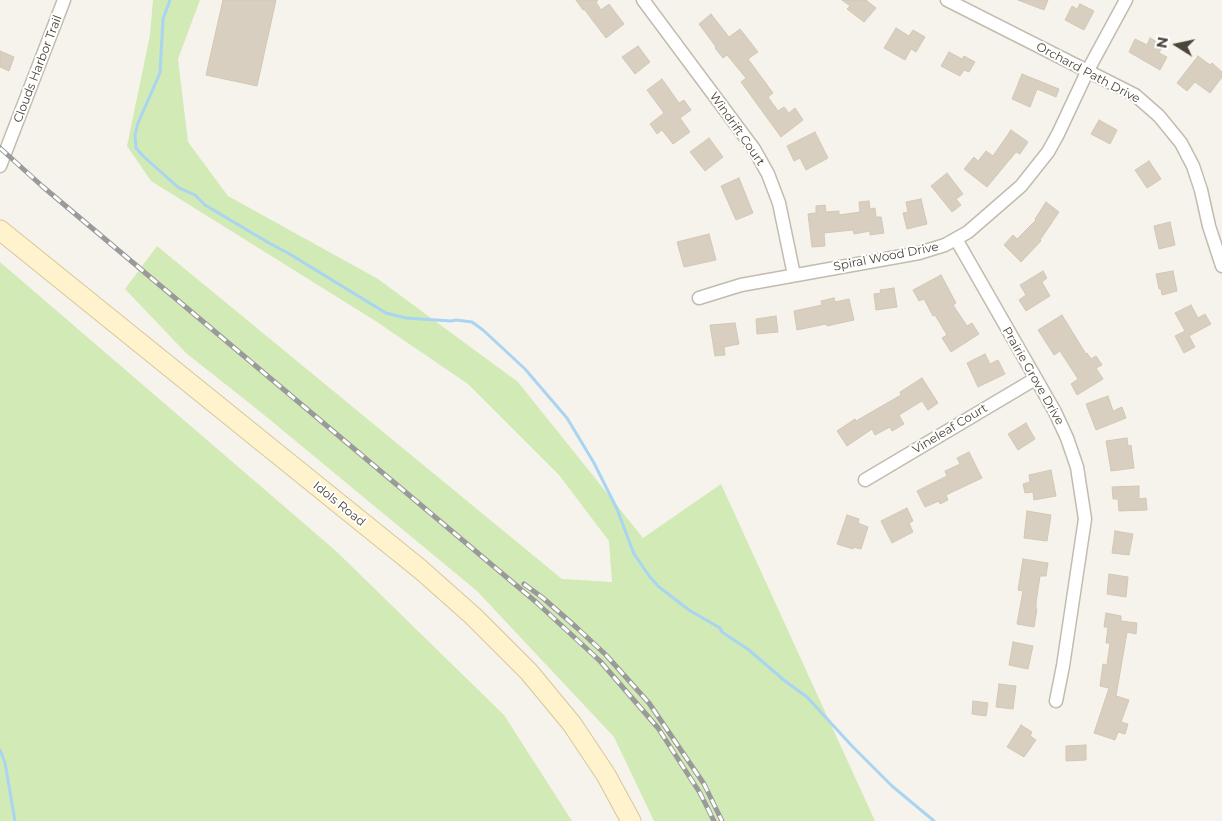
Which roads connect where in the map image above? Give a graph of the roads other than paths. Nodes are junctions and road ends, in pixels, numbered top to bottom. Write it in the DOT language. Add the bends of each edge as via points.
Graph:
graph roads {
  1 [pos="64,0"];
  2 [pos="643,0"];
  3 [pos="947,0"];
  4 [pos="1126,0"];
  5 [pos="1088,70"];
  6 [pos="0,166"];
  7 [pos="0,230"];
  8 [pos="956,239"];
  9 [pos="1222,266"];
  10 [pos="794,275"];
  11 [pos="699,298"];
  12 [pos="1035,379"];
  13 [pos="865,480"];
  14 [pos="1056,701"];
  15 [pos="631,821"];
  1 -- 6 [label="street, Clouds Harbor Trail"];
  2 -- 10 [label="street, Windrift Court" via="754,149 768,174 779,203"];
  3 -- 5 [label="street, Orchard Path Drive"];
  4 -- 5 [label="street, Spiral Wood Drive"];
  5 -- 8 [label="street, Spiral Wood Drive" via="1048,152 1021,186"];
  5 -- 9 [label="street, Orchard Path Drive" via="1135,96 1159,116 1182,143 1201,190"];
  7 -- 15 [label="main road, Idols Road" via="473,616 529,672 572,724 606,775"];
  8 -- 10 [label="street, Spiral Wood Drive" via="920,253"];
  8 -- 12 [label="street, Prairie Grove Drive"];
  10 -- 11 [label="street, Spiral Wood Drive" via="741,285"];
  12 -- 13 [label="street, Vineleaf Court"];
  12 -- 14 [label="street, Prairie Grove Drive" via="1068,438 1077,467 1085,519"];
}
